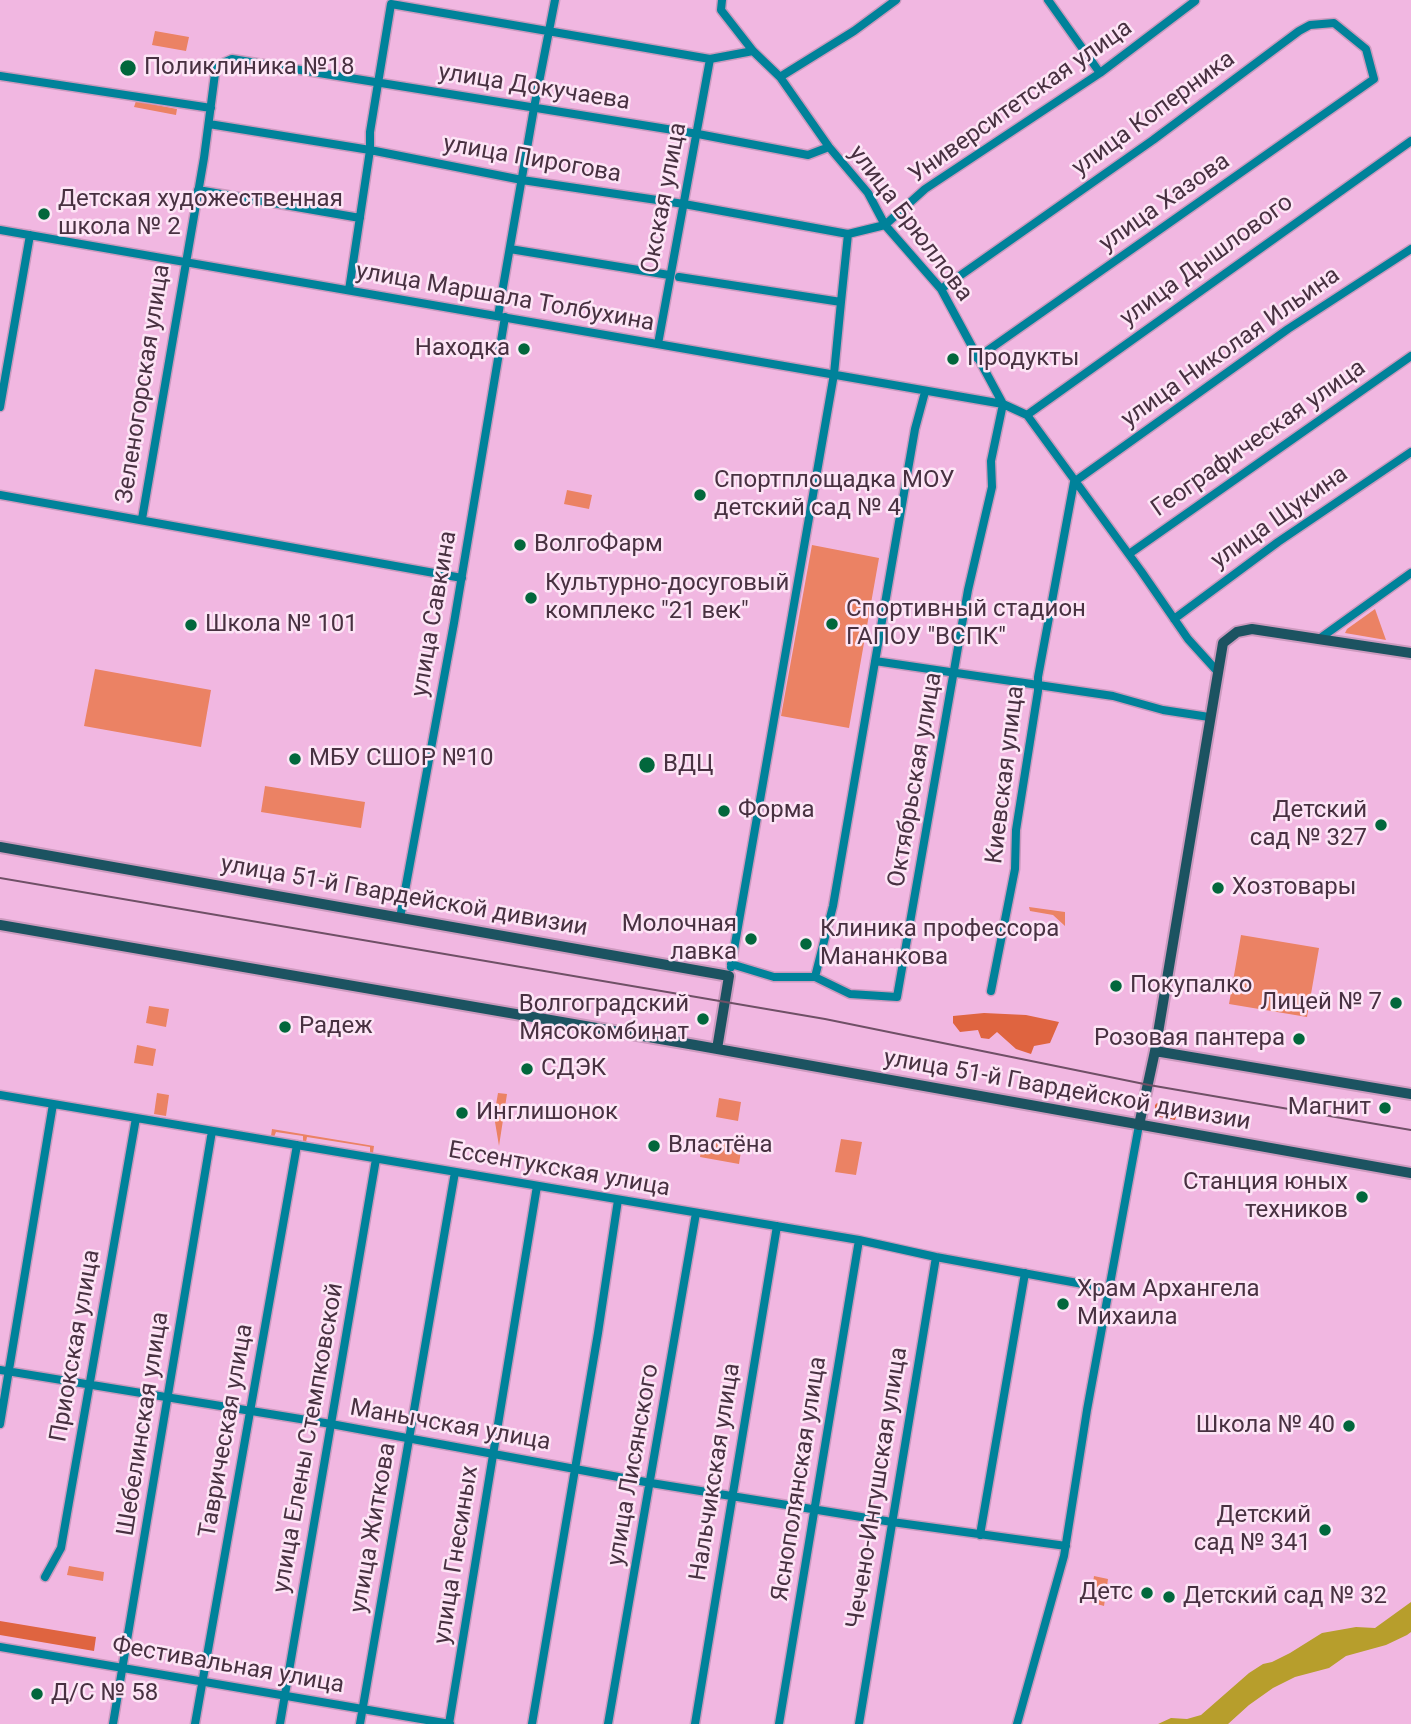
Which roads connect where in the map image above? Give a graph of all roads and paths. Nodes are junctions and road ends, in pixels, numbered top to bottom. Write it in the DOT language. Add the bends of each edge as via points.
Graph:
graph roads {
  1 [pos="555,0"];
  2 [pos="722,0"];
  3 [pos="896,0"];
  4 [pos="1048,0"];
  5 [pos="1195,1"];
  6 [pos="548,33"];
  7 [pos="753,51"];
  8 [pos="232,59"];
  9 [pos="710,60"];
  10 [pos="1100,73"];
  11 [pos="0,76"];
  12 [pos="780,77"];
  13 [pos="1374,79"];
  14 [pos="378,82"];
  15 [pos="211,107"];
  16 [pos="534,108"];
  17 [pos="209,124"];
  18 [pos="698,134"];
  19 [pos="1411,141"];
  20 [pos="829,147"];
  21 [pos="370,150"];
  22 [pos="522,180"];
  23 [pos="198,190"];
  24 [pos="684,204"];
  25 [pos="360,218"];
  26 [pos="885,225"];
  27 [pos="0,230"];
  28 [pos="848,234"];
  29 [pos="30,235"];
  30 [pos="510,249"];
  31 [pos="1411,249"];
  32 [pos="184,262"];
  33 [pos="669,275"];
  34 [pos="679,277"];
  35 [pos="941,289"];
  36 [pos="349,290"];
  37 [pos="841,302"];
  38 [pos="502,316"];
  39 [pos="657,344"];
  40 [pos="1411,356"];
  41 [pos="977,358"];
  42 [pos="834,374"];
  43 [pos="925,392"];
  44 [pos="1003,404"];
  45 [pos="0,407"];
  46 [pos="1027,415"];
  47 [pos="1411,452"];
  48 [pos="1074,482"];
  49 [pos="0,495"];
  50 [pos="142,519"];
  51 [pos="1129,554"];
  52 [pos="1411,573"];
  53 [pos="462,578"];
  54 [pos="1174,619"];
  55 [pos="1319,639"];
  56 [pos="1411,653"];
  57 [pos="875,661"];
  58 [pos="955,671"];
  59 [pos="1217,671"];
  60 [pos="1039,685"];
  61 [pos="1209,717"];
  62 [pos="0,847"];
  63 [pos="400,918"];
  64 [pos="0,925"];
  65 [pos="731,964"];
  66 [pos="729,976"];
  67 [pos="815,978"];
  68 [pos="991,991"];
  69 [pos="717,1049"];
  70 [pos="1155,1051"];
  71 [pos="1411,1094"];
  72 [pos="0,1095"];
  73 [pos="53,1104"];
  74 [pos="136,1118"];
  75 [pos="1139,1125"];
  76 [pos="212,1131"];
  77 [pos="297,1145"];
  78 [pos="376,1159"];
  79 [pos="455,1172"];
  80 [pos="1411,1173"];
  81 [pos="537,1186"];
  82 [pos="618,1200"];
  83 [pos="696,1213"];
  84 [pos="777,1226"];
  85 [pos="859,1240"];
  86 [pos="936,1258"];
  87 [pos="1025,1273"];
  88 [pos="1110,1289"];
  89 [pos="4,1370"];
  90 [pos="90,1383"];
  91 [pos="168,1398"];
  92 [pos="251,1410"];
  93 [pos="0,1424"];
  94 [pos="331,1424"];
  95 [pos="409,1437"];
  96 [pos="494,1453"];
  97 [pos="573,1468"];
  98 [pos="651,1483"];
  99 [pos="733,1495"];
  100 [pos="814,1509"];
  101 [pos="892,1522"];
  102 [pos="980,1535"];
  103 [pos="1066,1546"];
  104 [pos="44,1577"];
  105 [pos="0,1647"];
  106 [pos="123,1668"];
  107 [pos="202,1680"];
  108 [pos="285,1695"];
  109 [pos="363,1709"];
  110 [pos="113,1724"];
  111 [pos="195,1724"];
  112 [pos="280,1724"];
  113 [pos="360,1724"];
  114 [pos="449,1724"];
  115 [pos="532,1724"];
  116 [pos="608,1724"];
  117 [pos="695,1724"];
  118 [pos="779,1724"];
  119 [pos="859,1724"];
  120 [pos="1017,1724"];
  1 -- 6 [label="street, улица Савкина"];
  2 -- 7 [label="street, улица Брюллова" via="721,10"];
  3 -- 12 [label="street"];
  4 -- 10 [label="street"];
  5 -- 10 [label="street, Университетская улица"];
  6 -- 9 [label="street"];
  6 -- 14 [label="street" via="391,4"];
  6 -- 16 [label="street, улица Савкина"];
  7 -- 9 [label="street"];
  7 -- 12 [label="street, улица Брюллова"];
  8 -- 14 [label="street, улица Докучаева"];
  8 -- 15 [label="street, Зеленогорская улица" via="216,65"];
  9 -- 18 [label="street, Окская улица"];
  10 -- 26 [label="street, Университетская улица" via="925,189"];
  11 -- 15 [label="street"];
  12 -- 20 [label="street, улица Брюллова"];
  13 -- 35 [label="street, улица Коперника" via="1366,49 1334,23 1310,25"];
  13 -- 41 [label="street, улица Хазова"];
  14 -- 16 [label="street, улица Докучаева"];
  14 -- 21 [label="street"];
  15 -- 17 [label="street, Зеленогорская улица"];
  16 -- 18 [label="street, улица Докучаева"];
  16 -- 22 [label="street, улица Савкина"];
  17 -- 21 [label="street, улица Пирогова"];
  17 -- 23 [label="street, Зеленогорская улица"];
  18 -- 20 [label="street, улица Докучаева" via="808,155"];
  18 -- 24 [label="street, Окская улица"];
  19 -- 46 [label="street, улица Дышлового"];
  20 -- 26 [label="street, улица Брюллова" via="868,193"];
  21 -- 22 [label="street, улица Пирогова"];
  21 -- 25 [label="street"];
  22 -- 24 [label="street, улица Пирогова"];
  22 -- 30 [label="street, улица Савкина"];
  23 -- 25 [label="street"];
  23 -- 32 [label="street, Зеленогорская улица"];
  24 -- 28 [label="street, улица Пирогова"];
  24 -- 33 [label="street, Окская улица"];
  25 -- 36 [label="street"];
  26 -- 28 [label="street, Университетская улица"];
  26 -- 35 [label="street, улица Брюллова"];
  27 -- 29 [label="street, улица Маршала Толбухина"];
  28 -- 37 [label="street"];
  29 -- 32 [label="street, улица Маршала Толбухина"];
  29 -- 45 [label="street"];
  30 -- 33 [label="street"];
  30 -- 38 [label="street, улица Савкина"];
  31 -- 48 [label="street, улица Николая Ильина" via="1288,329"];
  32 -- 36 [label="street, улица Маршала Толбухина"];
  32 -- 50 [label="street, Зеленогорская улица"];
  33 -- 39 [label="street, Окская улица"];
  34 -- 37 [label="street"];
  35 -- 41 [label="street, улица Брюллова"];
  36 -- 38 [label="street, улица Маршала Толбухина"];
  37 -- 42 [label="street"];
  38 -- 39 [label="street, улица Маршала Толбухина"];
  38 -- 53 [label="street, улица Савкина"];
  39 -- 42 [label="street, улица Маршала Толбухина"];
  40 -- 51 [label="street, Географическая улица"];
  41 -- 44 [label="street, улица Брюллова"];
  42 -- 43 [label="street, улица Маршала Толбухина"];
  42 -- 65 [label="street"];
  43 -- 44 [label="street, улица Маршала Толбухина"];
  43 -- 57 [label="street"];
  44 -- 46 [label="street"];
  44 -- 58 [label="street, Октябрьская улица" via="991,461 992,487"];
  46 -- 48 [label="street"];
  47 -- 54 [label="street, улица Щукина" via="1278,541"];
  48 -- 51 [label="street"];
  48 -- 60 [label="street, Киевская улица"];
  49 -- 50 [label="street"];
  50 -- 53 [label="street"];
  51 -- 54 [label="street"];
  52 -- 55 [label="street"];
  53 -- 63 [label="street, улица Савкина"];
  54 -- 59 [label="street"];
  55 -- 56 [label="main road"];
  55 -- 59 [label="main road" via="1244,629 1223,643"];
  57 -- 58 [label="street"];
  57 -- 67 [label="street"];
  58 -- 60 [label="street"];
  58 -- 67 [label="street, Октябрьская улица" via="897,997 850,993"];
  59 -- 61 [label="main road"];
  60 -- 61 [label="street"];
  60 -- 68 [label="street, Киевская улица" via="1016,830 1015,869"];
  61 -- 70 [label="main road"];
  62 -- 63 [label="main road, улица 51-й Гвардейской дивизии"];
  63 -- 66 [label="main road, улица 51-й Гвардейской дивизии"];
  64 -- 69 [label="main road, улица 51-й Гвардейской дивизии"];
  65 -- 66 [label="street"];
  65 -- 67 [label="street" via="774,977"];
  66 -- 69 [label="main road"];
  69 -- 75 [label="main road, улица 51-й Гвардейской дивизии"];
  70 -- 71 [label="main road"];
  70 -- 75 [label="main road"];
  72 -- 73 [label="street, Ессентукская улица"];
  73 -- 74 [label="street, Ессентукская улица"];
  73 -- 89 [label="street"];
  74 -- 76 [label="street, Ессентукская улица"];
  74 -- 90 [label="street, Приокская улица"];
  75 -- 80 [label="main road, улица 51-й Гвардейской дивизии"];
  75 -- 88 [label="street"];
  76 -- 77 [label="street, Ессентукская улица"];
  76 -- 91 [label="street, Шебелинская улица"];
  77 -- 78 [label="street, Ессентукская улица"];
  77 -- 92 [label="street, Таврическая улица"];
  78 -- 79 [label="street, Ессентукская улица"];
  78 -- 94 [label="street, улица Елены Стемпковской"];
  79 -- 81 [label="street, Ессентукская улица"];
  79 -- 95 [label="street, улица Житкова"];
  81 -- 82 [label="street, Ессентукская улица"];
  81 -- 96 [label="street, улица Гнесиных"];
  82 -- 83 [label="street, Ессентукская улица"];
  82 -- 97 [label="street"];
  83 -- 84 [label="street, Ессентукская улица"];
  83 -- 98 [label="street, улица Лисянского"];
  84 -- 85 [label="street, Ессентукская улица"];
  84 -- 99 [label="street, Нальчикская улица"];
  85 -- 86 [label="street, Ессентукская улица"];
  85 -- 100 [label="street, Яснополянская улица"];
  86 -- 87 [label="street, Ессентукская улица"];
  86 -- 101 [label="street, Чечено-Ингушская улица"];
  87 -- 88 [label="street, Ессентукская улица"];
  87 -- 102 [label="street"];
  88 -- 103 [label="street"];
  89 -- 90 [label="street, Манычская улица"];
  89 -- 93 [label="street"];
  90 -- 91 [label="street, Манычская улица"];
  90 -- 104 [label="street, Приокская улица" via="61,1548"];
  91 -- 92 [label="street, Манычская улица"];
  91 -- 106 [label="street, Шебелинская улица"];
  92 -- 94 [label="street, Манычская улица"];
  92 -- 107 [label="street, Таврическая улица"];
  94 -- 95 [label="street, Манычская улица"];
  94 -- 108 [label="street, улица Елены Стемпковской"];
  95 -- 96 [label="street, Манычская улица"];
  95 -- 109 [label="street, улица Житкова"];
  96 -- 97 [label="street, Манычская улица"];
  96 -- 114 [label="street, улица Гнесиных"];
  97 -- 98 [label="street, Манычская улица"];
  97 -- 115 [label="street"];
  98 -- 99 [label="street, Манычская улица"];
  98 -- 116 [label="street, улица Лисянского"];
  99 -- 100 [label="street, Манычская улица"];
  99 -- 117 [label="street, Нальчикская улица"];
  100 -- 101 [label="street, Манычская улица"];
  100 -- 118 [label="street, Яснополянская улица"];
  101 -- 102 [label="street, Манычская улица"];
  101 -- 119 [label="street, Чечено-Ингушская улица"];
  102 -- 103 [label="street, Манычская улица"];
  103 -- 120 [label="street"];
  105 -- 106 [label="street, Фестивальная улица"];
  106 -- 107 [label="street, Фестивальная улица"];
  106 -- 110 [label="street, Шебелинская улица"];
  107 -- 108 [label="street, Фестивальная улица"];
  107 -- 111 [label="street, Таврическая улица"];
  108 -- 109 [label="street, Фестивальная улица"];
  108 -- 112 [label="street, улица Елены Стемпковской"];
  109 -- 113 [label="street, улица Житкова"];
  109 -- 114 [label="street, Фестивальная улица"];
}
